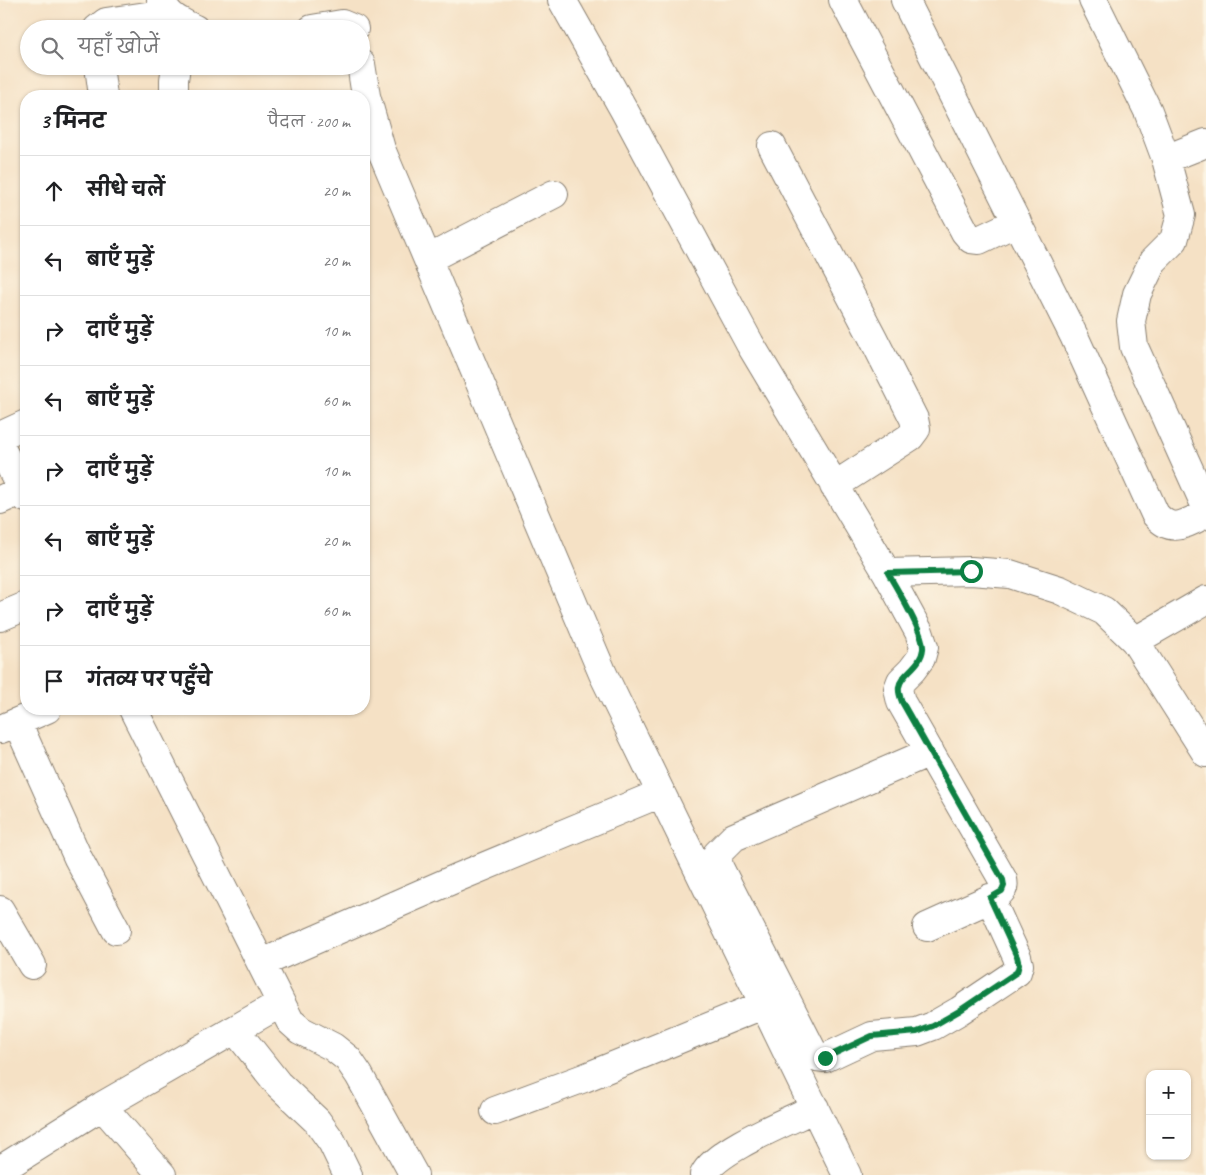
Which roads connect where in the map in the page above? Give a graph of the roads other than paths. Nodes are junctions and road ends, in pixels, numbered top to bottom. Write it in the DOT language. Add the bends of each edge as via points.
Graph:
graph roads {
  1 [pos="562,0"];
  2 [pos="843,0"];
  3 [pos="905,0"];
  4 [pos="1092,0"];
  5 [pos="179,19"];
  6 [pos="155,20"];
  7 [pos="100,75"];
  8 [pos="175,75"];
  9 [pos="363,75"];
  10 [pos="102,90"];
  11 [pos="174,90"];
  12 [pos="365,90"];
  13 [pos="370,110"];
  14 [pos="1206,142"];
  15 [pos="772,146"];
  16 [pos="1166,159"];
  17 [pos="554,194"];
  18 [pos="1017,222"];
  19 [pos="428,259"];
  20 [pos="20,427"];
  21 [pos="0,436"];
  22 [pos="0,446"];
  23 [pos="834,486"];
  24 [pos="16,496"];
  25 [pos="1206,507"];
  26 [pos="1206,514"];
  27 [pos="888,573"];
  28 [pos="1206,600"];
  29 [pos="20,609"];
  30 [pos="0,617"];
  31 [pos="1135,641"];
  32 [pos="34,715"];
  33 [pos="136,715"];
  34 [pos="9,726"];
  35 [pos="930,752"];
  36 [pos="1206,753"];
  37 [pos="661,793"];
  38 [pos="990,898"];
  39 [pos="0,910"];
  40 [pos="927,926"];
  41 [pos="116,930"];
  42 [pos="743,937"];
  43 [pos="262,964"];
  44 [pos="32,965"];
  45 [pos="281,1003"];
  46 [pos="765,1004"];
  47 [pos="236,1031"];
  48 [pos="102,1106"];
  49 [pos="815,1108"];
  50 [pos="495,1111"];
  51 [pos="0,1170"];
  52 [pos="162,1175"];
  53 [pos="348,1175"];
  54 [pos="414,1175"];
  55 [pos="704,1175"];
  56 [pos="847,1175"];
  1 -- 23 [label="street" via="750,344"];
  2 -- 18 [label="street" via="971,240 979,240"];
  3 -- 18 [label="street"];
  4 -- 16 [label="street" via="1148,111"];
  5 -- 6 [label="street"];
  7 -- 10 [label="street"];
  8 -- 11 [label="street"];
  9 -- 12 [label="street"];
  13 -- 19 [label="street" via="379,142"];
  14 -- 16 [label="street"];
  15 -- 23 [label="street" via="914,419 916,429 910,437"];
  16 -- 25 [label="street" via="1181,215 1174,240 1153,261 1137,294 1132,321 1134,347"];
  17 -- 19 [label="street"];
  18 -- 26 [label="street" via="1074,336 1155,514 1161,522 1180,526"];
  19 -- 37 [label="street" via="603,674"];
  20 -- 21 [label="street"];
  22 -- 24 [label="street"];
  23 -- 27 [label="street"];
  27 -- 31 [label="street" via="971,571 1010,574 1060,590 1104,611"];
  27 -- 35 [label="street" via="924,647 921,658 898,689"];
  28 -- 31 [label="street"];
  29 -- 30 [label="street"];
  31 -- 36 [label="street"];
  32 -- 34 [label="street"];
  33 -- 43 [label="street"];
  34 -- 41 [label="street"];
  35 -- 38 [label="street" via="1003,880 1002,891"];
  35 -- 42 [label="street" via="734,837 721,848 716,854"];
  37 -- 42 [label="street"];
  37 -- 43 [label="street"];
  38 -- 40 [label="street"];
  38 -- 42 [label="street" via="1017,957 1017,972 933,1026 917,1032 872,1036 825,1058 817,1057 813,1052"];
  39 -- 44 [label="street"];
  42 -- 46 [label="street"];
  43 -- 45 [label="street"];
  45 -- 47 [label="street"];
  45 -- 54 [label="street" via="290,1021 300,1030 333,1047 348,1059"];
  46 -- 49 [label="street"];
  46 -- 50 [label="street"];
  47 -- 48 [label="street"];
  47 -- 53 [label="street" via="278,1084 317,1121 332,1142"];
  48 -- 51 [label="street"];
  48 -- 52 [label="street"];
  49 -- 55 [label="street" via="736,1147 718,1158"];
  49 -- 56 [label="street"];
}
